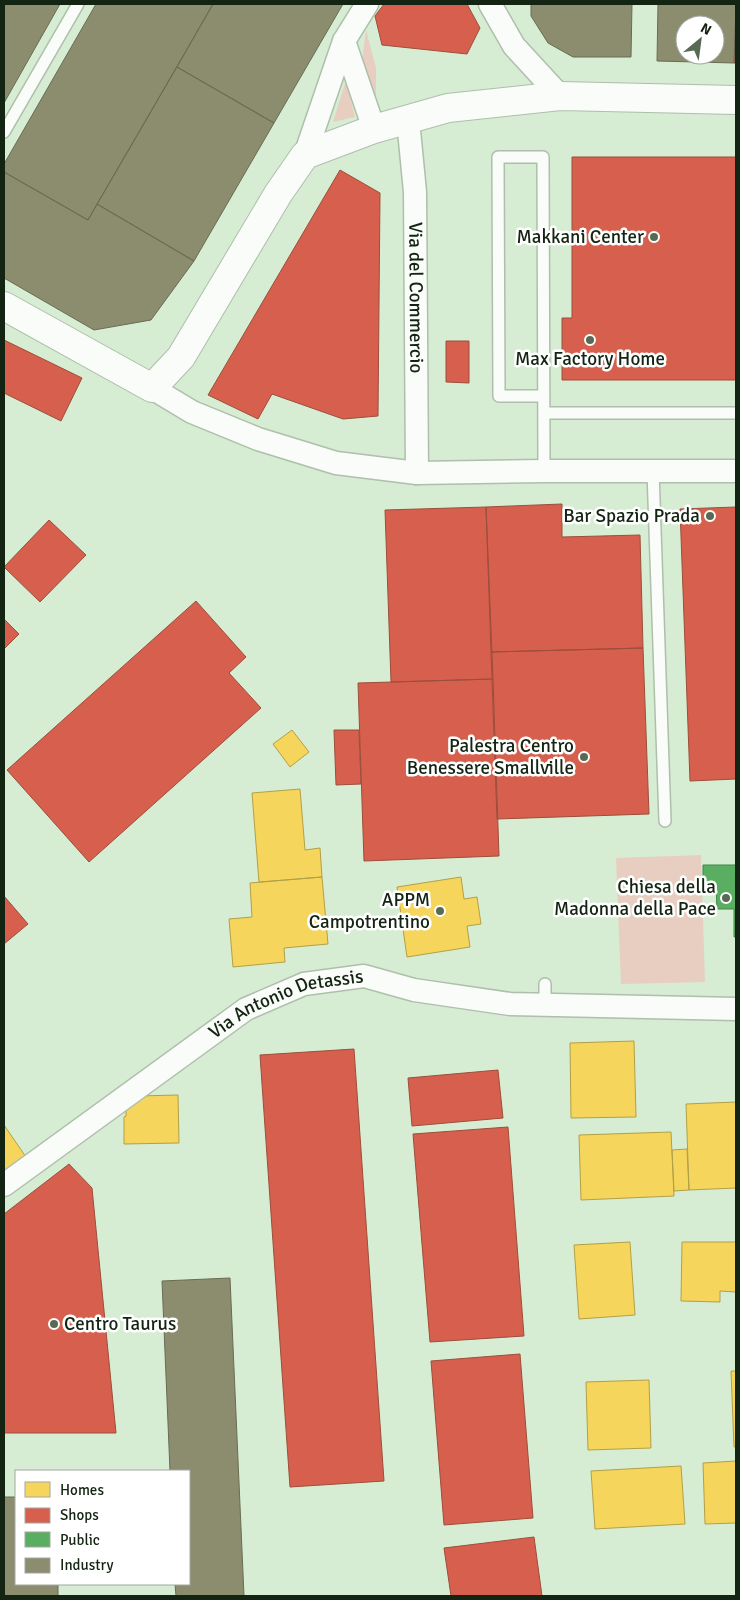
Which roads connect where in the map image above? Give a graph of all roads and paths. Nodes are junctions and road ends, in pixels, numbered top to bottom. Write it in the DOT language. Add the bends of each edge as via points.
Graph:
graph roads {
  1 [pos="78,4"];
  2 [pos="367,4"];
  3 [pos="490,4"];
  4 [pos="344,41"];
  5 [pos="560,96"];
  6 [pos="736,100"];
  7 [pos="408,120"];
  8 [pos="374,130"];
  9 [pos="4,132"];
  10 [pos="305,155"];
  11 [pos="4,306"];
  12 [pos="152,388"];
  13 [pos="544,396"];
  14 [pos="544,413"];
  15 [pos="736,413"];
  16 [pos="544,471"];
  17 [pos="736,471"];
  18 [pos="653,472"];
  19 [pos="417,473"];
  20 [pos="664,821"];
  21 [pos="736,1009"];
  22 [pos="4,1185"];
  1 -- 9 [label="lane"];
  2 -- 4 [label="street"];
  3 -- 5 [label="street" via="514,46"];
  4 -- 8 [label="street"];
  4 -- 10 [label="street"];
  5 -- 6 [label="street"];
  5 -- 7 [label="street" via="448,108"];
  7 -- 8 [label="street"];
  7 -- 19 [label="street, Via del Commercio" via="415,192"];
  8 -- 10 [label="street"];
  10 -- 12 [label="street" via="278,194 181,357"];
  11 -- 12 [label="street"];
  12 -- 19 [label="street" via="192,412 258,439 336,463"];
  13 -- 13 [label="lane" via="543,157 498,157 499,396"];
  13 -- 14 [label="lane"];
  14 -- 15 [label="lane"];
  14 -- 16 [label="lane"];
  16 -- 18 [label="street"];
  16 -- 19 [label="street"];
  17 -- 18 [label="street"];
  18 -- 20 [label="lane"];
  21 -- 22 [label="street, Via Antonio Detassis" via="545,995 510,1004 414,990 364,976 304,984 246,1009"];
}
